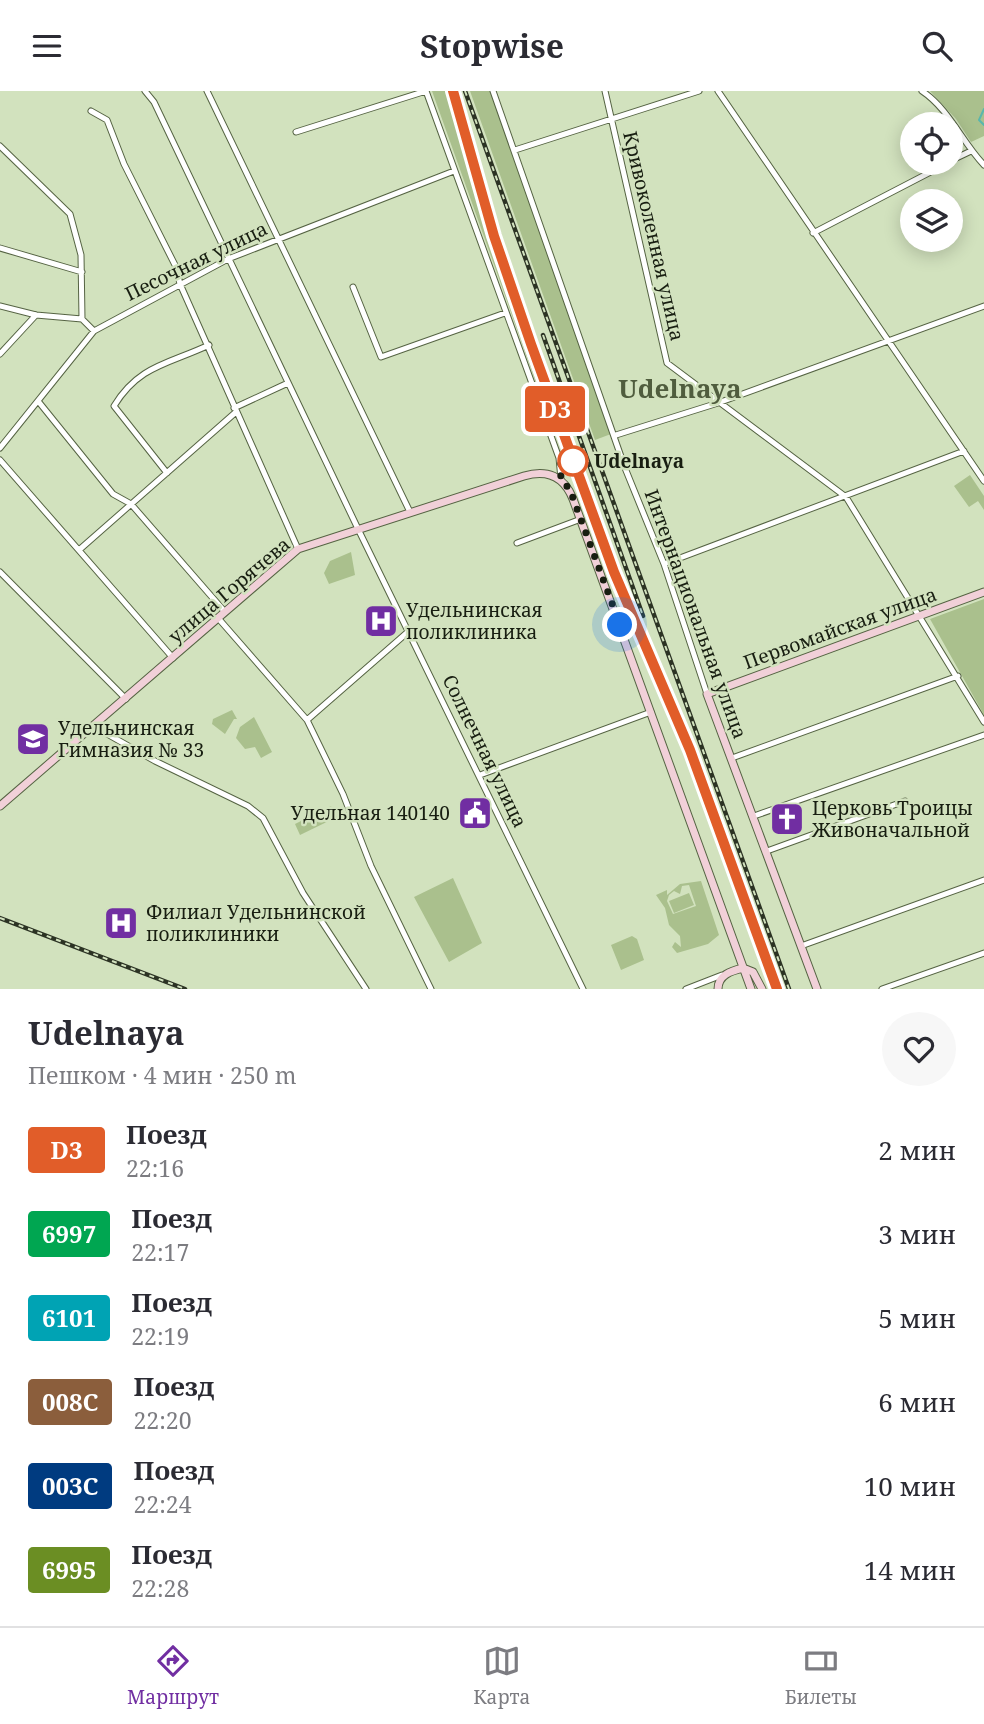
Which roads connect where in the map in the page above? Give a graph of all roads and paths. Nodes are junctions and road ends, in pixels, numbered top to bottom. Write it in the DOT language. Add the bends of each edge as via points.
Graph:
graph roads {
  1 [pos="145,91"];
  2 [pos="207,91"];
  3 [pos="426,91"];
  4 [pos="493,91"];
  5 [pos="606,91"];
  6 [pos="699,91"];
  7 [pos="718,91"];
  8 [pos="922,91"];
  9 [pos="91,111"];
  10 [pos="612,121"];
  11 [pos="296,132"];
  12 [pos="0,146"];
  13 [pos="515,150"];
  14 [pos="971,151"];
  15 [pos="963,155"];
  16 [pos="984,165"];
  17 [pos="454,171"];
  18 [pos="924,175"];
  19 [pos="813,233"];
  20 [pos="277,238"];
  21 [pos="0,248"];
  22 [pos="228,259"];
  23 [pos="82,272"];
  24 [pos="180,284"];
  25 [pos="353,287"];
  26 [pos="0,306"];
  27 [pos="984,306"];
  28 [pos="505,313"];
  29 [pos="36,315"];
  30 [pos="82,319"];
  31 [pos="94,331"];
  32 [pos="887,343"];
  33 [pos="209,345"];
  34 [pos="0,354"];
  35 [pos="288,383"];
  36 [pos="38,401"];
  37 [pos="718,403"];
  38 [pos="235,410"];
  39 [pos="616,435"];
  40 [pos="0,448"];
  41 [pos="964,451"];
  42 [pos="0,460"];
  43 [pos="167,473"];
  44 [pos="561,479"];
  45 [pos="984,481"];
  46 [pos="846,498"];
  47 [pos="131,504"];
  48 [pos="410,512"];
  49 [pos="581,519"];
  50 [pos="358,527"];
  51 [pos="517,543"];
  52 [pos="298,549"];
  53 [pos="79,550"];
  54 [pos="664,564"];
  55 [pos="0,572"];
  56 [pos="984,592"];
  57 [pos="225,612"];
  58 [pos="921,617"];
  59 [pos="218,618"];
  60 [pos="409,631"];
  61 [pos="173,658"];
  62 [pos="958,676"];
  63 [pos="707,694"];
  64 [pos="126,699"];
  65 [pos="652,712"];
  66 [pos="307,720"];
  67 [pos="984,722"];
  68 [pos="93,726"];
  69 [pos="984,736"];
  70 [pos="732,758"];
  71 [pos="480,775"];
  72 [pos="905,801"];
  73 [pos="0,806"];
  74 [pos="754,816"];
  75 [pos="767,851"];
  76 [pos="984,880"];
  77 [pos="801,946"];
  78 [pos="984,953"];
  79 [pos="743,968"];
  80 [pos="725,974"];
  81 [pos="366,989"];
  82 [pos="431,989"];
  83 [pos="583,989"];
  84 [pos="686,989"];
  85 [pos="718,989"];
  86 [pos="751,989"];
  87 [pos="762,989"];
  88 [pos="817,989"];
  89 [pos="882,989"];
  1 -- 22 [label="street, Солнечная улица"];
  2 -- 20 [label="street"];
  3 -- 11 [label="street"];
  3 -- 17 [label="street"];
  4 -- 13 [label="street, Интернациональная улица"];
  5 -- 10 [label="street, Кривоколенная улица"];
  6 -- 10 [label="street"];
  7 -- 19 [label="street"];
  8 -- 14 [label="street" via="952,121"];
  9 -- 24 [label="street" via="107,120"];
  10 -- 13 [label="street"];
  10 -- 37 [label="street, Кривоколенная улица" via="667,363"];
  12 -- 23 [label="street" via="70,214 79,240"];
  13 -- 39 [label="street, Интернациональная улица"];
  14 -- 15 [label="street"];
  14 -- 16 [label="street"];
  17 -- 20 [label="street, Песочная улица"];
  17 -- 28 [label="street"];
  18 -- 19 [label="street"];
  19 -- 32 [label="street"];
  20 -- 22 [label="street, Песочная улица"];
  20 -- 48 [label="street"];
  21 -- 23 [label="street"];
  22 -- 24 [label="street, Песочная улица"];
  22 -- 35 [label="street, Солнечная улица"];
  23 -- 30 [label="street"];
  24 -- 31 [label="street, Песочная улица"];
  24 -- 33 [label="street"];
  25 -- 28 [label="street" via="381,357"];
  26 -- 29 [label="street"];
  27 -- 32 [label="street"];
  28 -- 44 [label="street" via="559,459"];
  29 -- 30 [label="street"];
  29 -- 34 [label="street"];
  30 -- 31 [label="street"];
  31 -- 36 [label="street, Песочная улица"];
  32 -- 37 [label="street"];
  32 -- 41 [label="street"];
  33 -- 38 [label="street"];
  33 -- 43 [label="street" via="172,358 128,384 114,406"];
  35 -- 38 [label="street"];
  35 -- 50 [label="street, Солнечная улица"];
  36 -- 40 [label="street, Песочная улица"];
  36 -- 47 [label="street" via="113,494"];
  37 -- 39 [label="street"];
  37 -- 46 [label="street, Кривоколенная улица"];
  38 -- 43 [label="street"];
  38 -- 52 [label="street"];
  39 -- 54 [label="street, Интернациональная улица"];
  41 -- 45 [label="street"];
  41 -- 46 [label="street"];
  42 -- 53 [label="street"];
  43 -- 47 [label="street"];
  44 -- 48 [label="main road, улица Горячева" via="547,473 531,474"];
  44 -- 49 [label="main road"];
  46 -- 54 [label="street"];
  46 -- 58 [label="street, Кривоколенная улица"];
  47 -- 53 [label="street"];
  47 -- 57 [label="street"];
  48 -- 50 [label="main road, улица Горячева"];
  49 -- 51 [label="street"];
  49 -- 65 [label="main road"];
  50 -- 52 [label="main road, улица Горячева"];
  50 -- 60 [label="street, Солнечная улица"];
  52 -- 57 [label="main road, улица Горячева"];
  53 -- 61 [label="street"];
  54 -- 63 [label="street, Интернациональная улица"];
  55 -- 64 [label="street"];
  56 -- 58 [label="main road, Первомайская улица"];
  57 -- 59 [label="main road, улица Горячева"];
  58 -- 62 [label="street, Кривоколенная улица"];
  58 -- 63 [label="main road, Первомайская улица"];
  59 -- 61 [label="main road, улица Горячева"];
  59 -- 66 [label="street"];
  60 -- 66 [label="street"];
  60 -- 71 [label="street, Солнечная улица"];
  61 -- 64 [label="main road, улица Горячева"];
  62 -- 67 [label="street, Кривоколенная улица"];
  62 -- 70 [label="street"];
  63 -- 70 [label="main road, Интернациональная улица"];
  64 -- 68 [label="main road, улица Горячева"];
  65 -- 71 [label="street"];
  65 -- 79 [label="main road"];
  66 -- 82 [label="street"];
  68 -- 73 [label="main road, улица Горячева"];
  68 -- 81 [label="street" via="263,818 303,893"];
  69 -- 74 [label="street"];
  70 -- 74 [label="main road, Интернациональная улица"];
  71 -- 83 [label="street, Солнечная улица"];
  72 -- 75 [label="street"];
  74 -- 75 [label="main road, Интернациональная улица"];
  75 -- 77 [label="main road, Интернациональная улица"];
  76 -- 77 [label="street"];
  77 -- 88 [label="main road, Интернациональная улица"];
  78 -- 89 [label="street"];
  79 -- 80 [label="main road"];
  79 -- 86 [label="main road"];
  79 -- 87 [label="main road" via="753,972"];
  80 -- 84 [label="street"];
  80 -- 85 [label="main road"];
}
